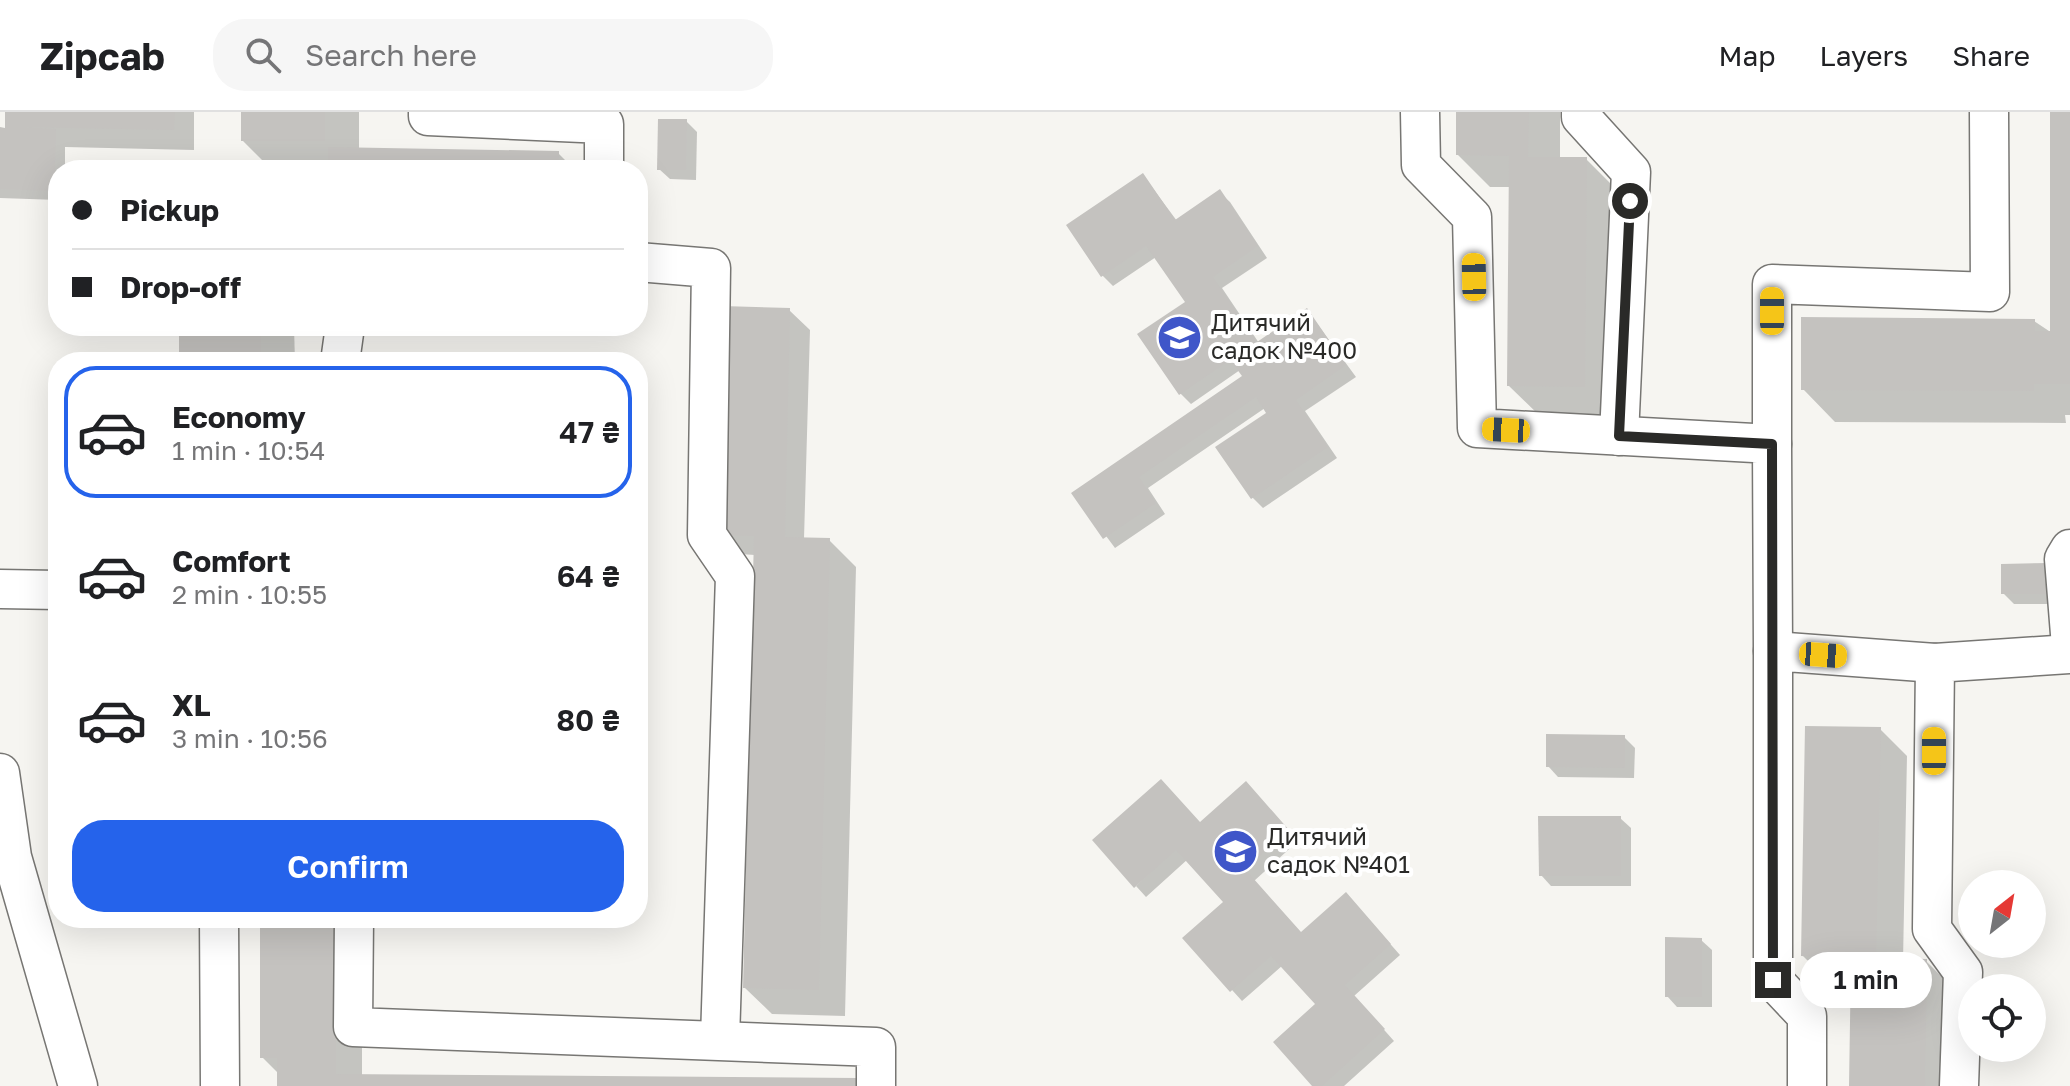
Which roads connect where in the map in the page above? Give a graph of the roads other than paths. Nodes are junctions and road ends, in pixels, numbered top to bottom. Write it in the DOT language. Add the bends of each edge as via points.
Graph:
graph roads {
  1 [pos="428,112"];
  2 [pos="1420,112"];
  3 [pos="1581,112"];
  4 [pos="1989,112"];
  5 [pos="604,160"];
  6 [pos="648,263"];
  7 [pos="1619,436"];
  8 [pos="1772,444"];
  9 [pos="2070,549"];
  10 [pos="0,589"];
  11 [pos="48,590"];
  12 [pos="2070,634"];
  13 [pos="1773,651"];
  14 [pos="2070,654"];
  15 [pos="1935,663"];
  16 [pos="0,773"];
  17 [pos="6,862"];
  18 [pos="219,928"];
  19 [pos="354,928"];
  20 [pos="720,1039"];
  21 [pos="78,1086"];
  22 [pos="220,1086"];
  23 [pos="876,1086"];
  24 [pos="1807,1086"];
  25 [pos="1959,1086"];
  1 -- 5 [label="street" via="604,124"];
  2 -- 7 [label="street" via="1421,165 1472,217 1477,428"];
  3 -- 7 [label="street" via="1631,172"];
  4 -- 8 [label="street" via="1990,292 1772,284"];
  6 -- 20 [label="street" via="711,268 707,535 735,576"];
  7 -- 8 [label="street"];
  8 -- 13 [label="street"];
  9 -- 12 [label="street" via="2064,559"];
  10 -- 11 [label="street"];
  13 -- 15 [label="street"];
  13 -- 24 [label="street" via="1773,980 1807,1016"];
  14 -- 15 [label="street"];
  15 -- 25 [label="street" via="1932,929 1963,972"];
  16 -- 17 [label="street"];
  17 -- 21 [label="street"];
  18 -- 22 [label="street"];
  19 -- 20 [label="street" via="353,1027"];
  20 -- 23 [label="street" via="876,1047"];
}
